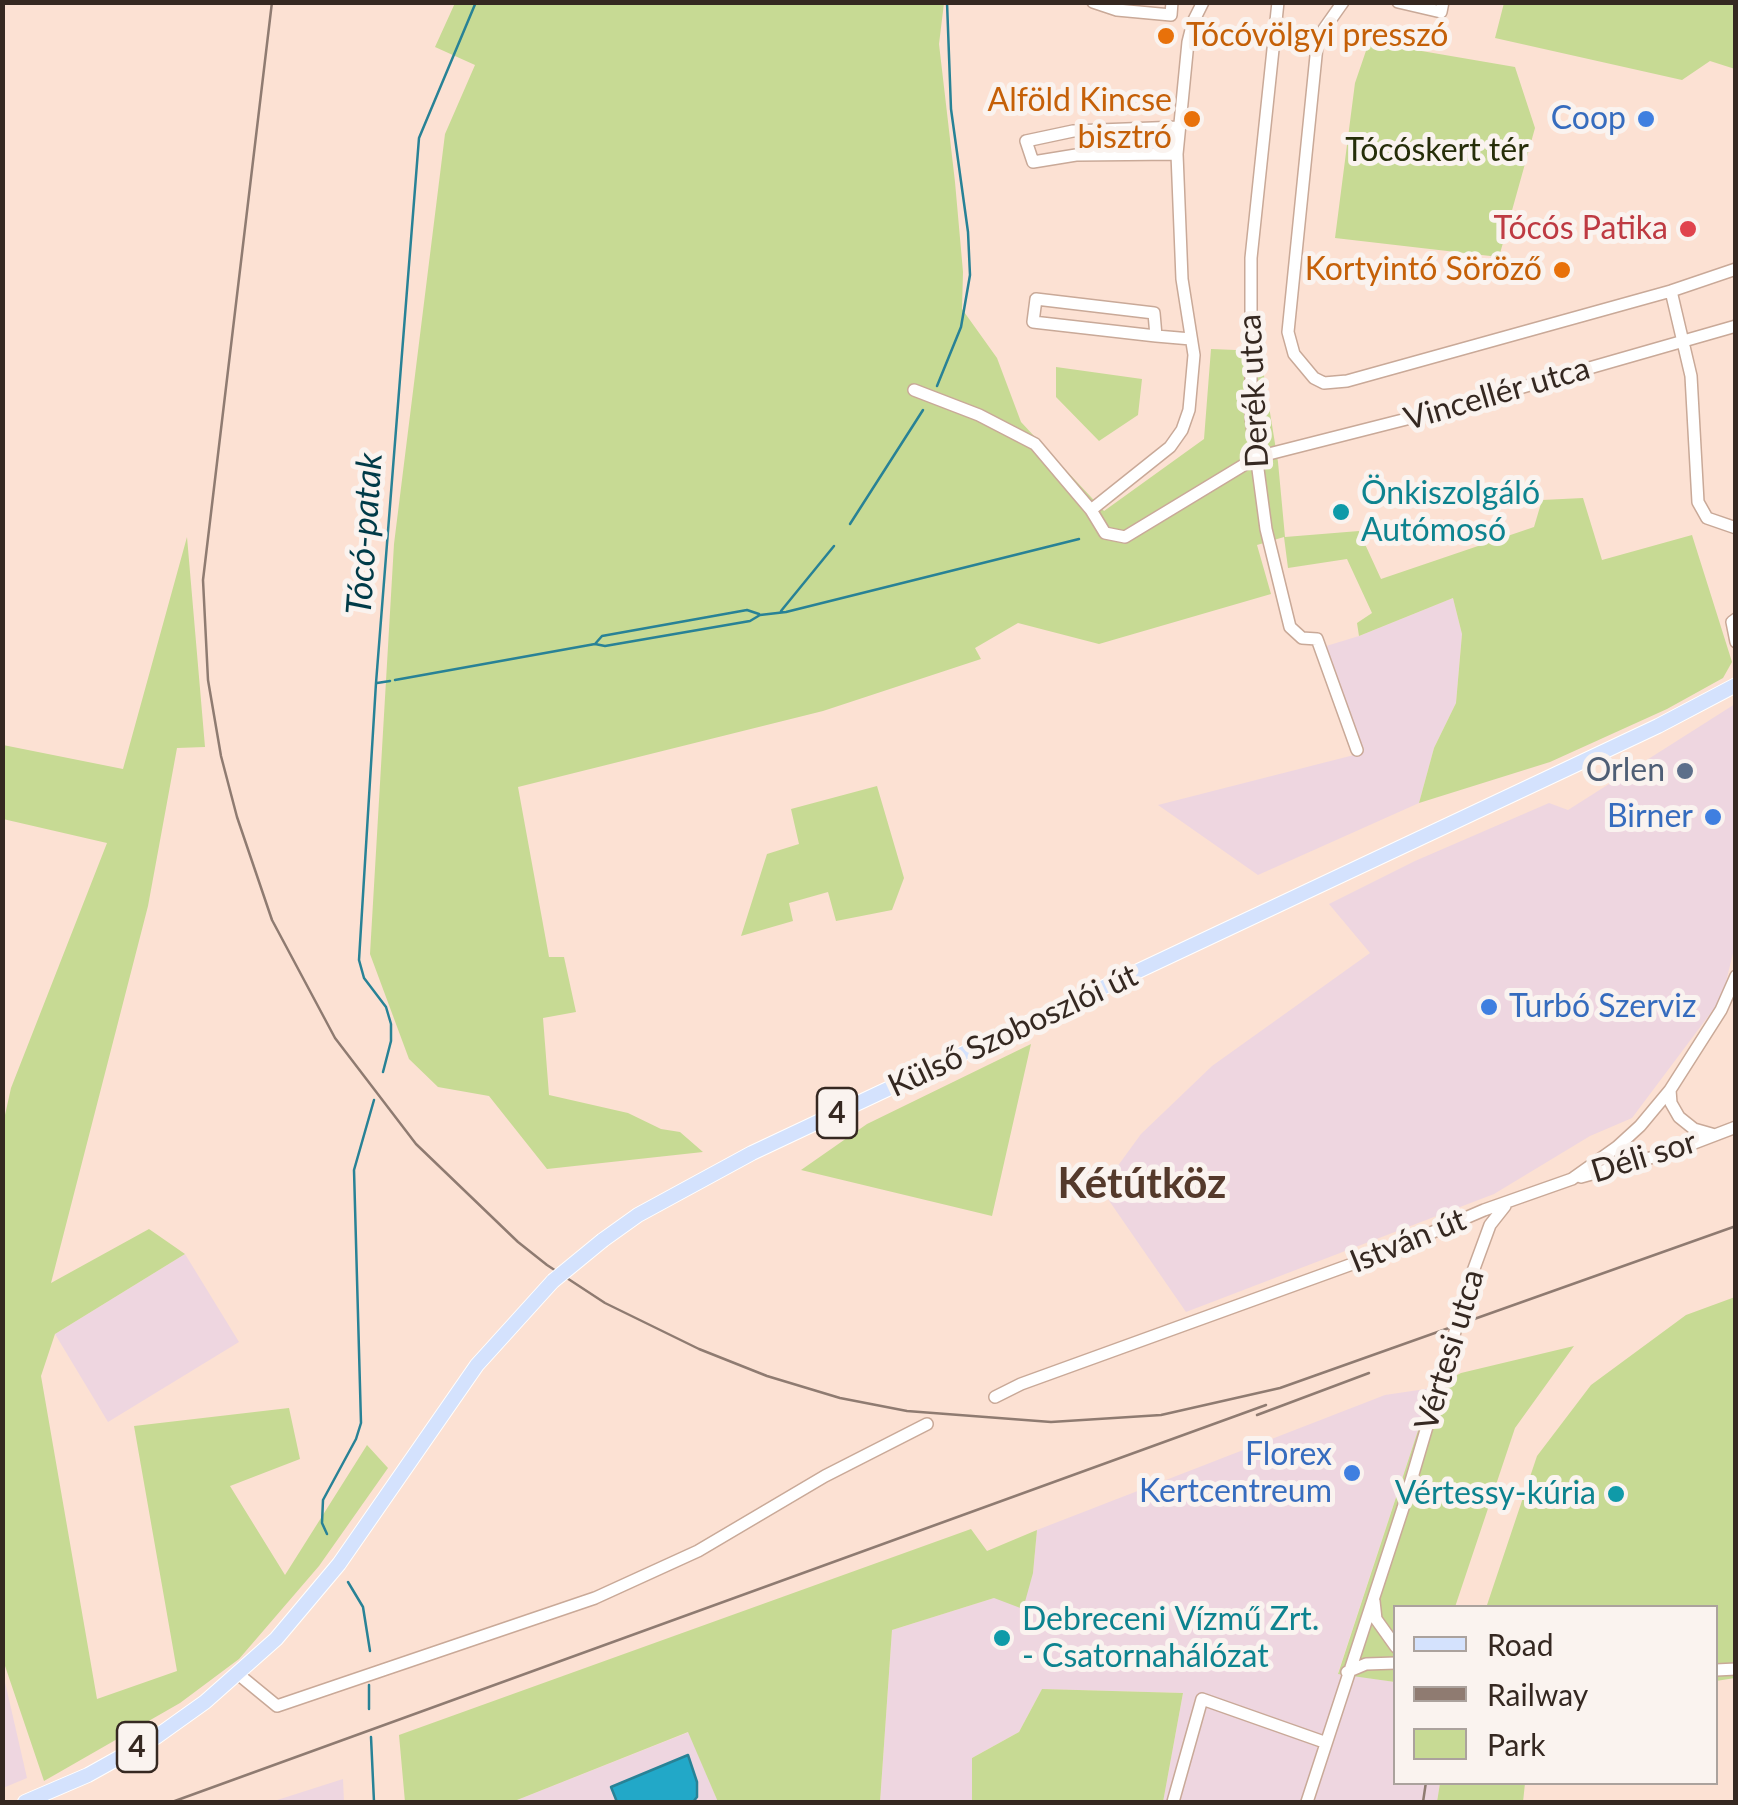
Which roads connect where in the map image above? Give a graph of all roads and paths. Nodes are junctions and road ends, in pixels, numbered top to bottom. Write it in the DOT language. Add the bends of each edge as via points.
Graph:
graph roads {
  1 [pos="1093,2"];
  2 [pos="1172,2"];
  3 [pos="1203,2"];
  4 [pos="1278,2"];
  5 [pos="1343,2"];
  6 [pos="1398,2"];
  7 [pos="1443,2"];
  8 [pos="1179,126"];
  9 [pos="1178,154"];
  10 [pos="1736,269"];
  11 [pos="1670,291"];
  12 [pos="1736,326"];
  13 [pos="1156,336"];
  14 [pos="1191,339"];
  15 [pos="1684,340"];
  16 [pos="1305,372"];
  17 [pos="914,390"];
  18 [pos="1258,457"];
  19 [pos="1091,510"];
  20 [pos="1736,528"];
  21 [pos="1736,620"];
  22 [pos="1736,642"];
  23 [pos="1736,671"];
  24 [pos="1736,685"];
  25 [pos="1720,694"];
  26 [pos="1357,750"];
  27 [pos="1736,976"];
  28 [pos="1670,1090"];
  29 [pos="1736,1127"];
  30 [pos="1715,1135"];
  31 [pos="1572,1179"];
  32 [pos="1507,1204"];
  33 [pos="995,1396"];
  34 [pos="927,1424"];
  35 [pos="1375,1587"];
  36 [pos="1393,1642"];
  37 [pos="1393,1663"];
  38 [pos="1347,1672"];
  39 [pos="238,1674"];
  40 [pos="1324,1742"];
  41 [pos="26,1802"];
  42 [pos="1173,1802"];
  43 [pos="1307,1802"];
  1 -- 2 [label="street" via="1171,15"];
  3 -- 8 [label="street, Derék utca" via="1188,42"];
  4 -- 18 [label="street, Derék utca" via="1251,258 1250,382"];
  5 -- 16 [label="street, Derék utca" via="1318,46 1288,332"];
  6 -- 7 [label="street" via="1441,12"];
  8 -- 9 [label="street, Derék utca"];
  8 -- 9 [label="street" via="1072,131 1026,142 1033,162"];
  9 -- 14 [label="street, Derék utca"];
  10 -- 11 [label="street, Vincellér utca"];
  11 -- 15 [label="street"];
  11 -- 16 [label="street, Vincellér utca" via="1347,381 1324,382"];
  12 -- 15 [label="street, Vincellér utca"];
  13 -- 13 [label="street, Derék utca" via="1033,322 1036,299 1154,312"];
  13 -- 14 [label="street, Derék utca"];
  14 -- 19 [label="street, Derék utca" via="1191,392 1182,430"];
  15 -- 18 [label="street, Vincellér utca"];
  15 -- 20 [label="street" via="1698,502 1707,518"];
  17 -- 19 [label="street, Vincellér utca" via="1035,444"];
  18 -- 19 [label="street, Vincellér utca" via="1125,537 1104,533"];
  18 -- 26 [label="street, Derék utca" via="1290,626 1302,638 1317,639"];
  21 -- 22 [label="street"];
  23 -- 25 [label="main road"];
  24 -- 25 [label="main road, Külső Szoboszlói út / 4"];
  25 -- 39 [label="main road, Külső Szoboszlói út / 4, bridge" via="752,1153 638,1215 553,1282 476,1365 317,1593"];
  27 -- 28 [label="street, István út"];
  28 -- 30 [label="street, Déli sor" via="1679,1117"];
  28 -- 31 [label="street, István út" via="1617,1148"];
  29 -- 30 [label="street, Déli sor"];
  30 -- 31 [label="street, Déli sor"];
  31 -- 32 [label="street, István út"];
  32 -- 33 [label="street, István út"];
  32 -- 35 [label="street, Vértesi utca" via="1490,1225 1472,1274"];
  34 -- 39 [label="street" via="698,1551 595,1598 277,1706"];
  35 -- 36 [label="street" via="1376,1619"];
  35 -- 38 [label="street, Vértesi utca"];
  37 -- 38 [label="street"];
  38 -- 40 [label="street, Vértesi utca"];
  39 -- 41 [label="main road, Külső Szoboszlói út / 4" via="156,1737"];
  40 -- 42 [label="street" via="1202,1700"];
  40 -- 43 [label="street, Vértesi utca"];
}
